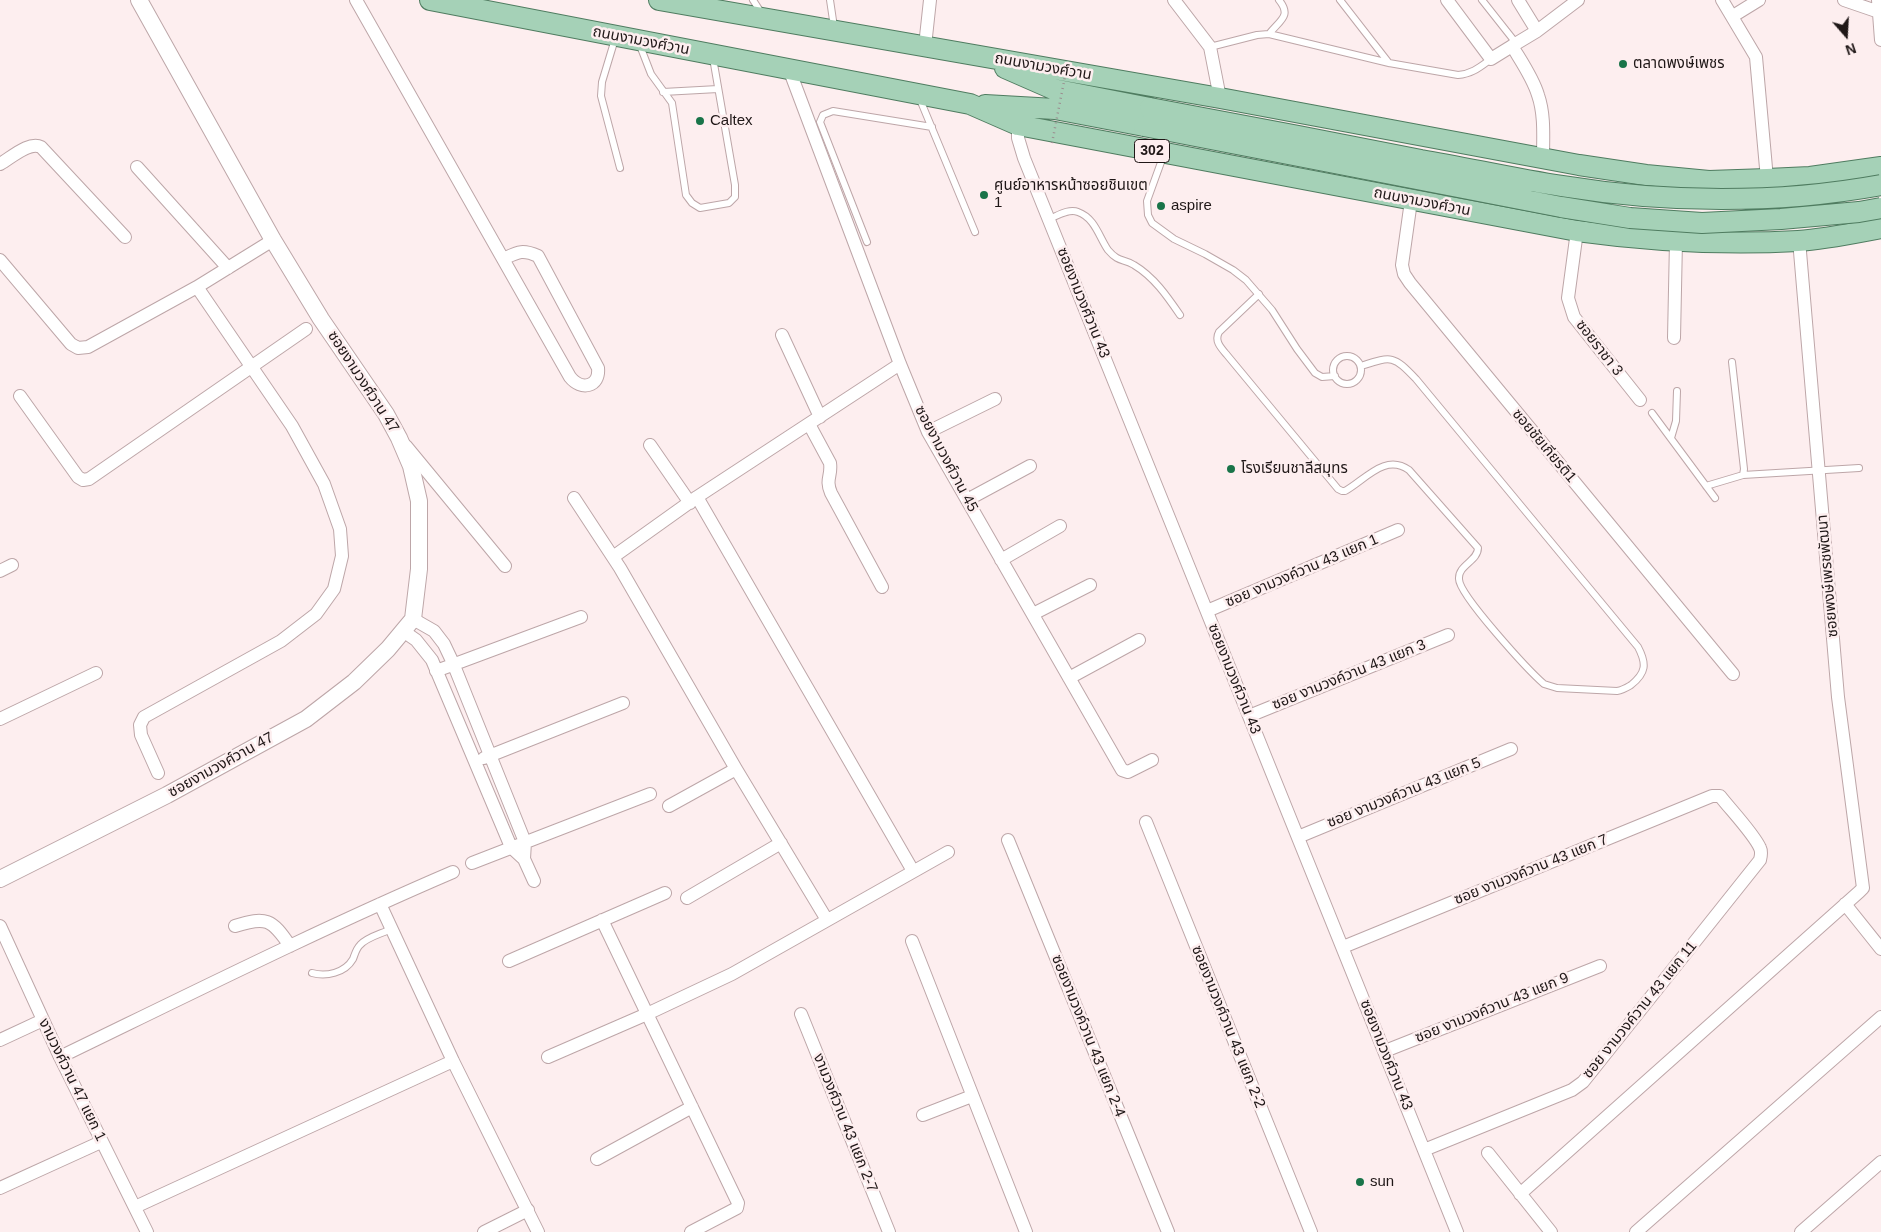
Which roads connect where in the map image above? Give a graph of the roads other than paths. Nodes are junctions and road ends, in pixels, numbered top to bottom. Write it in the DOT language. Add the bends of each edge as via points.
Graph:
graph roads {
  1 [pos="139,0"];
  2 [pos="356,0"];
  3 [pos="430,0"];
  4 [pos="658,0"];
  5 [pos="753,0"];
  6 [pos="830,0"];
  7 [pos="930,0"];
  8 [pos="1174,0"];
  9 [pos="1279,0"];
  10 [pos="1340,0"];
  11 [pos="1447,0"];
  12 [pos="1482,0"];
  13 [pos="1518,0"];
  14 [pos="1578,0"];
  15 [pos="1722,0"];
  16 [pos="1759,0"];
  17 [pos="1844,0"];
  18 [pos="691,3"];
  19 [pos="1878,6"];
  20 [pos="1733,16"];
  21 [pos="765,19"];
  22 [pos="835,31"];
  23 [pos="1537,31"];
  24 [pos="1269,34"];
  25 [pos="616,36"];
  26 [pos="637,40"];
  27 [pos="1881,40"];
  28 [pos="1514,45"];
  29 [pos="925,46"];
  30 [pos="1210,47"];
  31 [pos="712,54"];
  32 [pos="976,56"];
  33 [pos="1491,59"];
  34 [pos="1389,63"];
  35 [pos="788,69"];
  36 [pos="718,89"];
  37 [pos="663,92"];
  38 [pos="918,93"];
  39 [pos="1220,98"];
  40 [pos="970,104"];
  41 [pos="1147,117"];
  42 [pos="1018,124"];
  43 [pos="932,127"];
  44 [pos="1164,153"];
  45 [pos="1543,158"];
  46 [pos="0,164"];
  47 [pos="1881,166"];
  48 [pos="137,167"];
  49 [pos="620,168"];
  50 [pos="1767,179"];
  51 [pos="1709,181"];
  52 [pos="1881,185"];
  53 [pos="1411,200"];
  54 [pos="1881,208"];
  55 [pos="1049,219"];
  56 [pos="1881,228"];
  57 [pos="1577,231"];
  58 [pos="975,232"];
  59 [pos="124,237"];
  60 [pos="273,240"];
  61 [pos="1799,240"];
  62 [pos="1676,241"];
  63 [pos="867,242"];
  64 [pos="1720,243"];
  65 [pos="503,259"];
  66 [pos="0,260"];
  67 [pos="228,268"];
  68 [pos="197,287"];
  69 [pos="1259,294"];
  70 [pos="1180,315"];
  71 [pos="306,329"];
  72 [pos="782,335"];
  73 [pos="1674,338"];
  74 [pos="1732,362"];
  75 [pos="900,364"];
  76 [pos="250,366"];
  77 [pos="1361,366"];
  78 [pos="1335,376"];
  79 [pos="1677,391"];
  80 [pos="20,396"];
  81 [pos="995,399"];
  82 [pos="1640,400"];
  83 [pos="1652,413"];
  84 [pos="820,417"];
  85 [pos="809,424"];
  86 [pos="928,432"];
  87 [pos="399,438"];
  88 [pos="1671,438"];
  89 [pos="650,445"];
  90 [pos="1030,466"];
  91 [pos="1858,468"];
  92 [pos="1819,470"];
  93 [pos="1743,475"];
  94 [pos="1706,486"];
  95 [pos="574,498"];
  96 [pos="1715,498"];
  97 [pos="693,500"];
  98 [pos="967,500"];
  99 [pos="1060,526"];
  100 [pos="1398,530"];
  101 [pos="613,557"];
  102 [pos="1001,560"];
  103 [pos="12,564"];
  104 [pos="506,566"];
  105 [pos="0,570"];
  106 [pos="1090,585"];
  107 [pos="882,587"];
  108 [pos="1207,611"];
  109 [pos="1032,614"];
  110 [pos="581,617"];
  111 [pos="408,625"];
  112 [pos="1448,634"];
  113 [pos="1139,640"];
  114 [pos="453,663"];
  115 [pos="436,670"];
  116 [pos="96,673"];
  117 [pos="1733,674"];
  118 [pos="1069,678"];
  119 [pos="623,703"];
  120 [pos="1249,716"];
  121 [pos="0,719"];
  122 [pos="1511,749"];
  123 [pos="491,755"];
  124 [pos="1152,760"];
  125 [pos="475,762"];
  126 [pos="736,769"];
  127 [pos="158,773"];
  128 [pos="650,794"];
  129 [pos="669,806"];
  130 [pos="1146,822"];
  131 [pos="1298,836"];
  132 [pos="1008,840"];
  133 [pos="525,842"];
  134 [pos="780,843"];
  135 [pos="1759,846"];
  136 [pos="511,847"];
  137 [pos="948,852"];
  138 [pos="524,859"];
  139 [pos="472,863"];
  140 [pos="914,871"];
  141 [pos="453,872"];
  142 [pos="0,878"];
  143 [pos="534,881"];
  144 [pos="665,894"];
  145 [pos="687,898"];
  146 [pos="380,904"];
  147 [pos="1845,904"];
  148 [pos="602,920"];
  149 [pos="827,920"];
  150 [pos="0,926"];
  151 [pos="235,926"];
  152 [pos="391,929"];
  153 [pos="912,941"];
  154 [pos="290,946"];
  155 [pos="1343,947"];
  156 [pos="1881,950"];
  157 [pos="509,961"];
  158 [pos="1600,966"];
  159 [pos="312,973"];
  160 [pos="647,1014"];
  161 [pos="801,1014"];
  162 [pos="1881,1016"];
  163 [pos="43,1020"];
  164 [pos="0,1040"];
  165 [pos="1385,1051"];
  166 [pos="60,1057"];
  167 [pos="548,1057"];
  168 [pos="453,1061"];
  169 [pos="972,1096"];
  170 [pos="692,1107"];
  171 [pos="923,1115"];
  172 [pos="101,1142"];
  173 [pos="1424,1150"];
  174 [pos="1488,1153"];
  175 [pos="597,1159"];
  176 [pos="1881,1162"];
  177 [pos="0,1188"];
  178 [pos="1520,1194"];
  179 [pos="135,1207"];
  180 [pos="528,1210"];
  181 [pos="148,1232"];
  182 [pos="484,1232"];
  183 [pos="538,1232"];
  184 [pos="691,1232"];
  185 [pos="889,1232"];
  186 [pos="1026,1232"];
  187 [pos="1168,1232"];
  188 [pos="1311,1232"];
  189 [pos="1457,1232"];
  190 [pos="1551,1232"];
  191 [pos="1636,1232"];
  192 [pos="1801,1232"];
  1 -- 60 [label="street, ซอยงามวงศ์วาน 47"];
  2 -- 65 [label="street"];
  3 -- 25 [label="main road, ถนนงามวงศ์วาน / 302"];
  4 -- 18 [label="main road, ถนนงามวงศ์วาน / 302"];
  5 -- 21 [label="lane"];
  6 -- 22 [label="lane"];
  7 -- 29 [label="street"];
  8 -- 30 [label="street"];
  9 -- 24 [label="lane" via="1286,12"];
  10 -- 34 [label="lane"];
  11 -- 33 [label="street"];
  12 -- 28 [label="lane"];
  13 -- 23 [label="street"];
  14 -- 23 [label="street"];
  15 -- 20 [label="street"];
  16 -- 20 [label="street"];
  17 -- 19 [label="street"];
  18 -- 21 [label="main road, ถนนงามวงศ์วาน / 302"];
  19 -- 27 [label="street"];
  20 -- 50 [label="street" via="1756,57"];
  21 -- 22 [label="main road, ถนนงามวงศ์วาน / 302"];
  22 -- 29 [label="main road, ถนนงามวงศ์วาน / 302"];
  23 -- 28 [label="street"];
  24 -- 30 [label="lane"];
  24 -- 34 [label="lane"];
  25 -- 26 [label="main road, ถนนงามวงศ์วาน / 302"];
  25 -- 49 [label="lane" via="601,96"];
  26 -- 31 [label="main road, ถนนงามวงศ์วาน / 302"];
  26 -- 37 [label="lane" via="651,74"];
  28 -- 33 [label="street"];
  28 -- 45 [label="street" via="1538,95 1543,124"];
  29 -- 32 [label="main road, ถนนงามวงศ์วาน / 302"];
  30 -- 39 [label="street"];
  31 -- 35 [label="main road, ถนนงามวงศ์วาน / 302"];
  31 -- 36 [label="lane"];
  32 -- 39 [label="main road, ถนนงามวงศ์วาน / 302"];
  32 -- 41 [label="main road, ถนนงามวงศ์วาน / 302" via="1052,88"];
  33 -- 34 [label="lane" via="1468,74 1458,75"];
  35 -- 38 [label="main road, ถนนงามวงศ์วาน / 302"];
  35 -- 75 [label="street, ซอยงามวงศ์วาน 45"];
  36 -- 37 [label="lane"];
  36 -- 37 [label="lane" via="735,196 729,203 700,208 686,195 672,103"];
  38 -- 40 [label="main road, ถนนงามวงศ์วาน / 302"];
  38 -- 43 [label="lane"];
  39 -- 45 [label="main road, ถนนงามวงศ์วาน / 302"];
  40 -- 41 [label="main road, ถนนงามวงศ์วาน / 302"];
  40 -- 42 [label="main road, ถนนงามวงศ์วาน / 302"];
  41 -- 52 [label="main road, ถนนงามวงศ์วาน / 302, bridge" via="1562,186 1635,195 1780,198"];
  41 -- 54 [label="main road, ถนนงามวงศ์วาน / 302, bridge" via="1561,207 1630,218 1702,223 1781,219"];
  42 -- 44 [label="main road, ถนนงามวงศ์วาน / 302"];
  42 -- 55 [label="street, ซอยงามวงศ์วาน 43" via="1024,158"];
  43 -- 58 [label="lane"];
  43 -- 63 [label="lane" via="833,111 823,114 820,122"];
  44 -- 53 [label="main road, ถนนงามวงศ์วาน / 302"];
  44 -- 69 [label="lane" via="1148,201 1148,215 1152,223 1174,239 1233,270"];
  45 -- 51 [label="main road, ถนนงามวงศ์วาน / 302"];
  46 -- 59 [label="street" via="30,147 42,147"];
  47 -- 50 [label="main road, ถนนงามวงศ์วาน / 302" via="1810,177"];
  48 -- 67 [label="street"];
  50 -- 51 [label="main road, ถนนงามวงศ์วาน / 302"];
  51 -- 64 [label="main road" via="1730,189 1737,204 1737,227"];
  53 -- 57 [label="main road, ถนนงามวงศ์วาน / 302"];
  53 -- 117 [label="street, ซอยชัยเกียรติ1" via="1402,265 1410,283"];
  55 -- 70 [label="lane" via="1070,211 1078,211 1088,218 1108,250 1150,278"];
  55 -- 108 [label="street, ซอยงามวงศ์วาน 43"];
  56 -- 61 [label="main road, ถนนงามวงศ์วาน / 302"];
  57 -- 62 [label="main road, ถนนงามวงศ์วาน / 302"];
  57 -- 82 [label="street, ซอยราชา 3" via="1568,298 1570,307 1574,317"];
  60 -- 67 [label="street"];
  60 -- 87 [label="street, ซอยงามวงศ์วาน 47"];
  61 -- 64 [label="main road, ถนนงามวงศ์วาน / 302"];
  61 -- 92 [label="street, ซอยพงษ์เพรชพัฒนา"];
  62 -- 64 [label="main road, ถนนงามวงศ์วาน / 302"];
  62 -- 73 [label="street"];
  65 -- 65 [label="street" via="575,384 583,386 596,381 598,368 538,256 527,251"];
  66 -- 68 [label="street" via="71,344 78,348 88,347"];
  67 -- 68 [label="street"];
  68 -- 76 [label="street"];
  69 -- 77 [label="lane" via="1219,332 1218,342 1338,489 1345,491 1386,465 1398,464 1410,470 1478,548 1458,577 1464,593 1544,684 1557,688 1616,691 1625,689 1639,678 1644,662 1638,647 1416,379 1392,359"];
  69 -- 78 [label="lane" via="1315,373 1322,377"];
  71 -- 76 [label="street"];
  72 -- 84 [label="street"];
  74 -- 93 [label="lane"];
  75 -- 84 [label="street"];
  75 -- 86 [label="street, ซอยงามวงศ์วาน 45"];
  76 -- 80 [label="street" via="89,479 83,480"];
  76 -- 127 [label="street" via="292,426 324,484 340,529 342,556 334,589 316,614 281,641 144,717 140,725 141,735"];
  77 -- 78 [label="lane" via="1360,377 1353,383 1344,384"];
  77 -- 78 [label="lane" via="1355,358 1342,357 1334,364"];
  79 -- 88 [label="lane" via="1676,422"];
  81 -- 86 [label="street"];
  83 -- 88 [label="lane"];
  84 -- 85 [label="street"];
  85 -- 97 [label="street"];
  85 -- 107 [label="street" via="830,463 827,484 831,493"];
  86 -- 98 [label="street, ซอยงามวงศ์วาน 45"];
  87 -- 104 [label="street"];
  87 -- 111 [label="street, ซอยงามวงศ์วาน 47" via="411,466 419,501 419,569"];
  88 -- 94 [label="lane"];
  89 -- 97 [label="street"];
  90 -- 98 [label="street"];
  91 -- 92 [label="lane"];
  92 -- 93 [label="lane"];
  92 -- 147 [label="street, ซอยพงษ์เพรชพัฒนา" via="1838,697 1863,883 1860,892"];
  93 -- 94 [label="lane"];
  94 -- 96 [label="lane"];
  95 -- 101 [label="street"];
  97 -- 101 [label="street"];
  97 -- 140 [label="street"];
  98 -- 102 [label="street, ซอยงามวงศ์วาน 45"];
  99 -- 102 [label="street"];
  100 -- 108 [label="street, ซอย งามวงค์วาน 43 แยก 1"];
  101 -- 126 [label="street"];
  102 -- 109 [label="street, ซอยงามวงศ์วาน 45"];
  103 -- 105 [label="street"];
  106 -- 109 [label="street"];
  108 -- 120 [label="street, ซอยงามวงศ์วาน 43"];
  109 -- 118 [label="street, ซอยงามวงศ์วาน 45"];
  110 -- 114 [label="street"];
  111 -- 114 [label="street" via="434,631"];
  111 -- 115 [label="street"];
  111 -- 142 [label="street, ซอยงามวงศ์วาน 47" via="354,682 306,719 167,795"];
  112 -- 120 [label="street, ซอย งามวงค์วาน 43 แยก 3"];
  113 -- 118 [label="street"];
  114 -- 115 [label="street"];
  114 -- 123 [label="street"];
  115 -- 125 [label="street"];
  116 -- 121 [label="street"];
  118 -- 124 [label="street, ซอยงามวงศ์วาน 45" via="1122,770 1128,772"];
  119 -- 123 [label="street"];
  120 -- 131 [label="street, ซอยงามวงศ์วาน 43"];
  122 -- 131 [label="street, ซอย งามวงค์วาน 43 แยก 5"];
  123 -- 125 [label="street"];
  123 -- 133 [label="street"];
  125 -- 136 [label="street"];
  126 -- 129 [label="street"];
  126 -- 134 [label="street"];
  128 -- 133 [label="street"];
  130 -- 188 [label="street, ซอยงามวงศ์วาน 43 แยก 2-2"];
  131 -- 155 [label="street, ซอยงามวงศ์วาน 43"];
  132 -- 187 [label="street, ซอยงามวงค์วาน 43 แยก 2-4"];
  133 -- 136 [label="street"];
  133 -- 138 [label="street"];
  134 -- 145 [label="street"];
  134 -- 149 [label="street"];
  135 -- 155 [label="street, ซอย งามวงค์วาน 43 แยก 7" via="1720,796 1709,797"];
  135 -- 173 [label="street, ซอย งามวงค์วาน 43 แยก 11" via="1760,860 1583,1082 1572,1090"];
  136 -- 138 [label="street"];
  136 -- 139 [label="street"];
  137 -- 140 [label="street"];
  138 -- 143 [label="street"];
  140 -- 149 [label="street"];
  141 -- 146 [label="street"];
  144 -- 148 [label="street"];
  146 -- 152 [label="street"];
  146 -- 154 [label="street"];
  147 -- 156 [label="street"];
  147 -- 178 [label="street, ซอยพงษ์เพรชพัฒนา"];
  148 -- 157 [label="street"];
  148 -- 160 [label="street"];
  149 -- 160 [label="street" via="732,974"];
  150 -- 163 [label="street, งามวงศ์วาน 47 แยก 1"];
  151 -- 154 [label="street" via="260,920 269,922 278,928"];
  152 -- 159 [label="lane" via="362,943 352,961 339,970 322,976"];
  152 -- 168 [label="street"];
  153 -- 169 [label="street"];
  154 -- 166 [label="street"];
  155 -- 165 [label="street, ซอยงามวงศ์วาน 43"];
  158 -- 165 [label="street, ซอย งามวงค์วาน 43 แยก 9"];
  160 -- 167 [label="street"];
  160 -- 170 [label="street"];
  161 -- 185 [label="street, งามวงศ์วาน 43 แยก 2-7"];
  162 -- 191 [label="street"];
  163 -- 164 [label="street"];
  163 -- 166 [label="street, งามวงศ์วาน 47 แยก 1"];
  165 -- 173 [label="street, ซอยงามวงศ์วาน 43"];
  166 -- 172 [label="street, งามวงศ์วาน 47 แยก 1"];
  168 -- 179 [label="street"];
  168 -- 180 [label="street"];
  169 -- 171 [label="street"];
  169 -- 186 [label="street"];
  170 -- 175 [label="street"];
  170 -- 184 [label="street" via="738,1205"];
  172 -- 177 [label="street"];
  172 -- 179 [label="street, งามวงศ์วาน 47 แยก 1"];
  173 -- 189 [label="street, ซอยงามวงศ์วาน 43"];
  174 -- 178 [label="street"];
  176 -- 192 [label="street"];
  178 -- 190 [label="street"];
  179 -- 181 [label="street, งามวงศ์วาน 47 แยก 1"];
  180 -- 182 [label="street"];
  180 -- 183 [label="street"];
}
